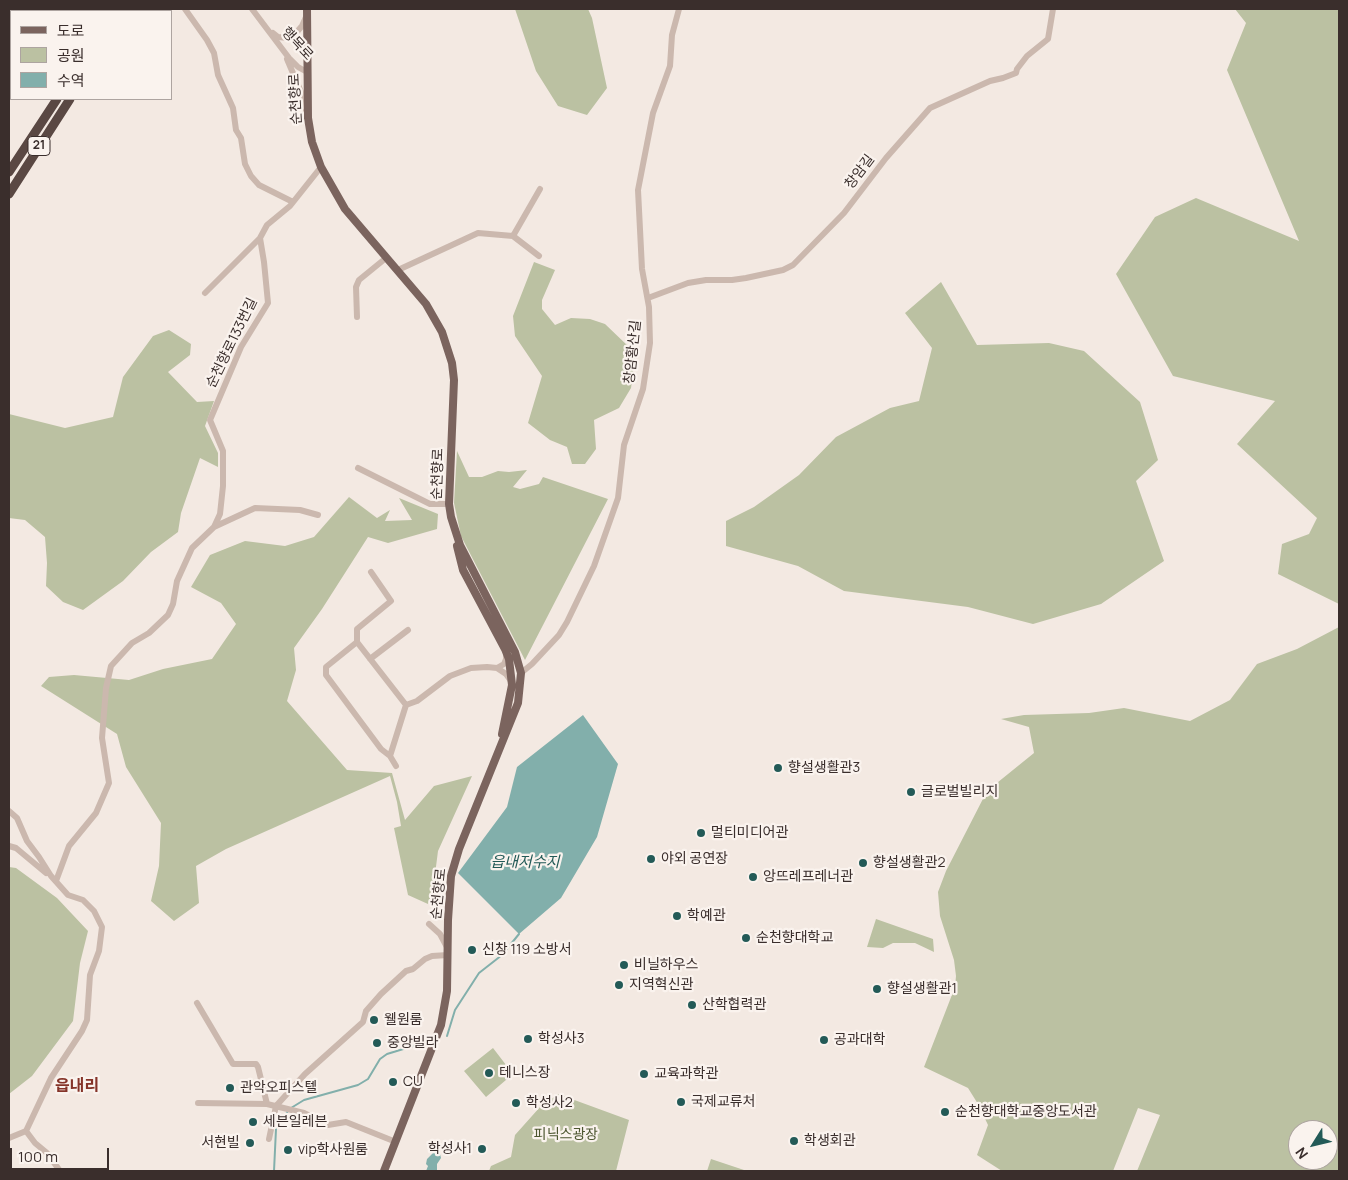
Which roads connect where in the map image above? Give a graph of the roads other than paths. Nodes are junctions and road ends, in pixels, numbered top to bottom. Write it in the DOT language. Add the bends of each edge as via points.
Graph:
graph roads {
  1 [pos="185,9"];
  2 [pos="252,9"];
  3 [pos="679,9"];
  4 [pos="1053,9"];
  5 [pos="307,11"];
  6 [pos="268,30"];
  7 [pos="280,47"];
  8 [pos="307,72"];
  9 [pos="56,100"];
  10 [pos="69,100"];
  11 [pos="308,118"];
  12 [pos="321,167"];
  13 [pos="9,172"];
  14 [pos="540,189"];
  15 [pos="9,194"];
  16 [pos="293,202"];
  17 [pos="513,236"];
  18 [pos="260,238"];
  19 [pos="539,256"];
  20 [pos="386,258"];
  21 [pos="398,270"];
  22 [pos="205,293"];
  23 [pos="648,298"];
  24 [pos="357,317"];
  25 [pos="358,468"];
  26 [pos="450,504"];
  27 [pos="318,515"];
  28 [pos="214,526"];
  29 [pos="455,532"];
  30 [pos="371,572"];
  31 [pos="408,630"];
  32 [pos="357,642"];
  33 [pos="505,649"];
  34 [pos="370,660"];
  35 [pos="497,668"];
  36 [pos="521,673"];
  37 [pos="512,685"];
  38 [pos="406,705"];
  39 [pos="500,747"];
  40 [pos="390,756"];
  41 [pos="396,766"];
  42 [pos="9,811"];
  43 [pos="9,846"];
  44 [pos="53,879"];
  45 [pos="429,924"];
  46 [pos="448,952"];
  47 [pos="197,1003"];
  48 [pos="198,1103"];
  49 [pos="267,1104"];
  50 [pos="276,1106"];
  51 [pos="26,1131"];
  52 [pos="9,1138"];
  53 [pos="269,1139"];
  54 [pos="396,1142"];
  55 [pos="60,1171"];
  56 [pos="384,1171"];
  1 -- 16 [label="street" via="214,53 218,76 233,108 234,125 241,138 245,164 251,176 259,185"];
  2 -- 6 [label="street, 행목로"];
  3 -- 23 [label="street, 창암황산길" via="672,35 670,66 654,113 638,190 642,270"];
  4 -- 23 [label="street, 창암길" via="1048,39 1026,56 1016,73 930,108 844,213 792,266 746,278 688,283"];
  5 -- 6 [label="street" via="302,26 288,38 278,37"];
  5 -- 8 [label="main road, 순천향로"];
  6 -- 7 [label="street, 행목로"];
  7 -- 8 [label="street, 행목로"];
  7 -- 11 [label="street" via="293,71"];
  8 -- 11 [label="main road, 순천향로"];
  9 -- 13 [label="highway, 21"];
  10 -- 15 [label="highway, 21"];
  11 -- 12 [label="main road, 순천향로"];
  12 -- 16 [label="street"];
  12 -- 20 [label="main road, 순천향로" via="345,209"];
  14 -- 17 [label="street"];
  16 -- 18 [label="street" via="267,225"];
  17 -- 19 [label="street"];
  17 -- 21 [label="street" via="478,233"];
  18 -- 22 [label="street"];
  18 -- 28 [label="street, 순천향로133번길" via="268,304 241,346 210,420 223,451 224,486 220,514"];
  20 -- 21 [label="main road, 순천향로"];
  20 -- 24 [label="street" via="359,280 356,287"];
  21 -- 26 [label="main road, 순천향로" via="435,317 452,363"];
  23 -- 36 [label="street, 창암황산길" via="650,343 646,377 626,437 614,511 594,566 567,622"];
  25 -- 26 [label="street" via="430,504"];
  26 -- 29 [label="main road, 순천향로"];
  27 -- 28 [label="street" via="300,510 255,508"];
  28 -- 44 [label="street, 순천향로133번길" via="192,548 177,581 174,604 168,615 149,633 132,643 110,666 102,738 109,783 96,813 69,846"];
  29 -- 33 [label="main road" via="463,570"];
  29 -- 36 [label="main road, 순천향로" via="515,652"];
  30 -- 32 [label="street" via="391,601 357,629"];
  31 -- 34 [label="street"];
  32 -- 34 [label="street"];
  32 -- 40 [label="street" via="328,664 326,675 381,749"];
  33 -- 35 [label="street" via="504,664"];
  33 -- 37 [label="main road"];
  34 -- 38 [label="street"];
  35 -- 37 [label="street" via="506,674"];
  35 -- 38 [label="street" via="471,668 450,676"];
  36 -- 39 [label="main road, 순천향로" via="518,703"];
  37 -- 39 [label="main road"];
  38 -- 40 [label="street"];
  39 -- 46 [label="main road, 순천향로" via="451,876"];
  40 -- 41 [label="street"];
  42 -- 44 [label="street" via="18,818 27,840"];
  43 -- 44 [label="street" via="16,848"];
  44 -- 51 [label="street" via="68,895 84,900 102,927 99,951 90,975 87,1020 51,1078"];
  45 -- 46 [label="street" via="440,934"];
  46 -- 50 [label="street" via="425,959 406,971 381,994 366,1012 363,1022 304,1074"];
  46 -- 54 [label="main road, 순천향로" via="447,991 441,1025"];
  47 -- 49 [label="street" via="233,1064 256,1064"];
  48 -- 49 [label="street"];
  49 -- 50 [label="street"];
  50 -- 53 [label="street"];
  50 -- 54 [label="street" via="304,1113 328,1125 346,1122"];
  51 -- 52 [label="street"];
  51 -- 55 [label="street" via="48,1153"];
  54 -- 56 [label="main road, 순천향로"];
}
